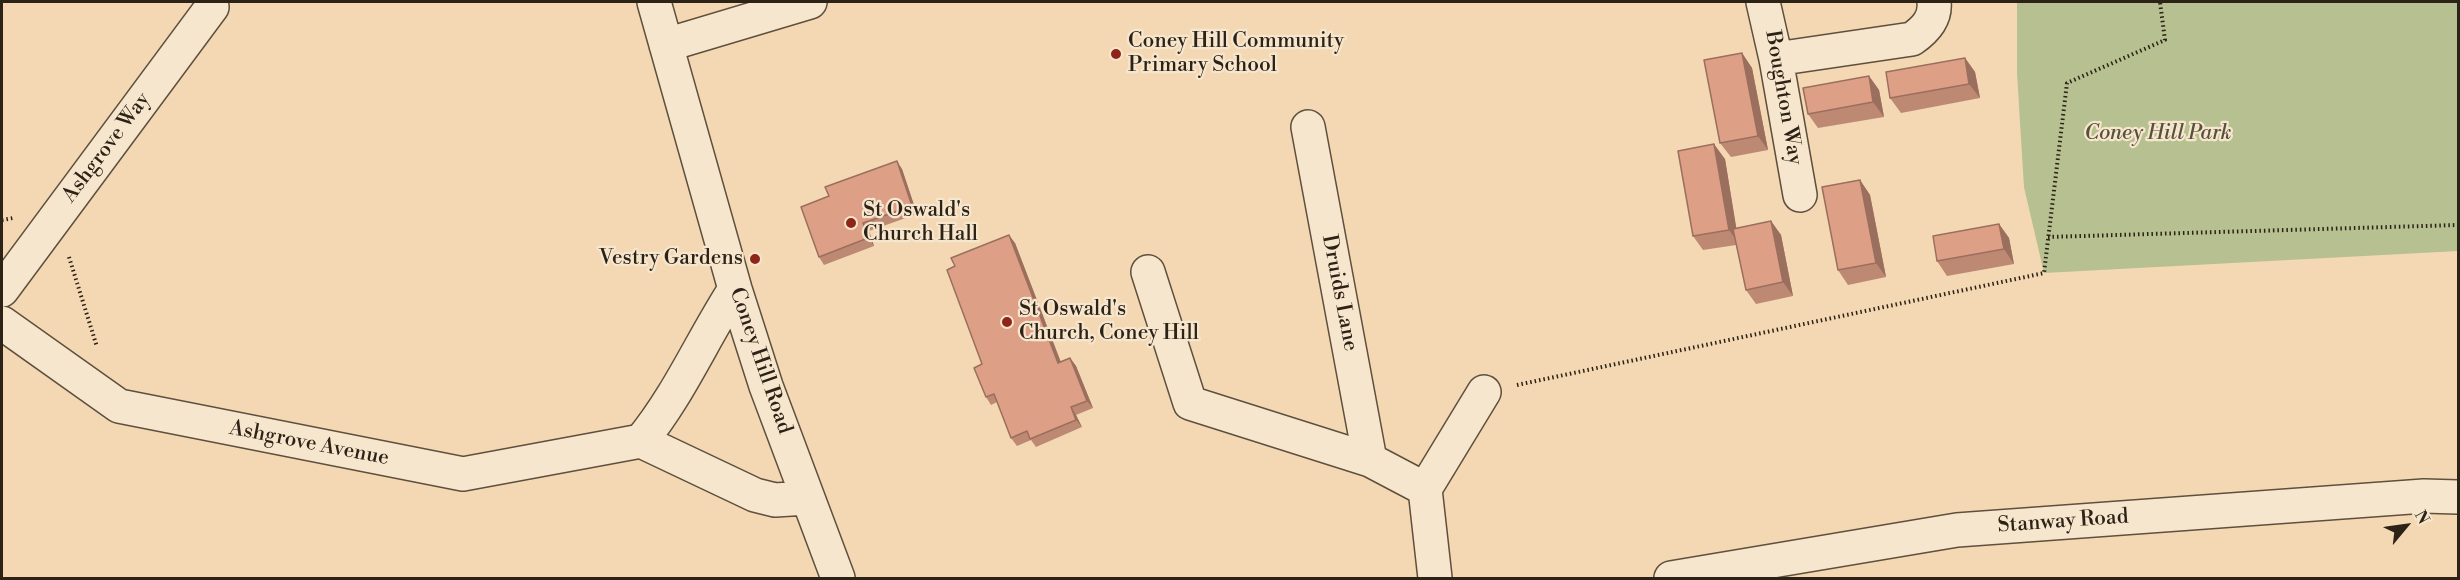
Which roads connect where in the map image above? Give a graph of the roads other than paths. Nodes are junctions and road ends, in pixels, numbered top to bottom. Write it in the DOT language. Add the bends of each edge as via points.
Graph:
graph roads {
  1 [pos="654,2"];
  2 [pos="810,2"];
  3 [pos="1763,2"];
  4 [pos="1934,2"];
  5 [pos="212,7"];
  6 [pos="666,45"];
  7 [pos="1776,59"];
  8 [pos="1308,127"];
  9 [pos="1800,195"];
  10 [pos="1148,272"];
  11 [pos="735,289"];
  12 [pos="2,290"];
  13 [pos="2,323"];
  14 [pos="1484,392"];
  15 [pos="641,441"];
  16 [pos="1370,460"];
  17 [pos="1425,489"];
  18 [pos="2458,497"];
  19 [pos="807,498"];
  20 [pos="838,579"];
  21 [pos="1435,579"];
  22 [pos="1671,579"];
  1 -- 6 [label="street, Coney Hill Road"];
  2 -- 6 [label="street"];
  3 -- 7 [label="street, Boughton Way"];
  4 -- 7 [label="street" via="1927,28 1912,39"];
  5 -- 12 [label="street, Ashgrove Way"];
  6 -- 11 [label="street, Coney Hill Road"];
  7 -- 9 [label="street, Boughton Way"];
  8 -- 16 [label="street, Druids Lane"];
  10 -- 16 [label="street" via="1190,403"];
  11 -- 15 [label="street"];
  11 -- 19 [label="street, Coney Hill Road"];
  13 -- 15 [label="street, Ashgrove Avenue" via="119,406 463,474"];
  14 -- 17 [label="street"];
  15 -- 19 [label="street" via="755,495 775,500"];
  16 -- 17 [label="street"];
  17 -- 21 [label="street"];
  18 -- 22 [label="street, Stanway Road" via="2424,496 1956,530"];
  19 -- 20 [label="street, Coney Hill Road"];
}
